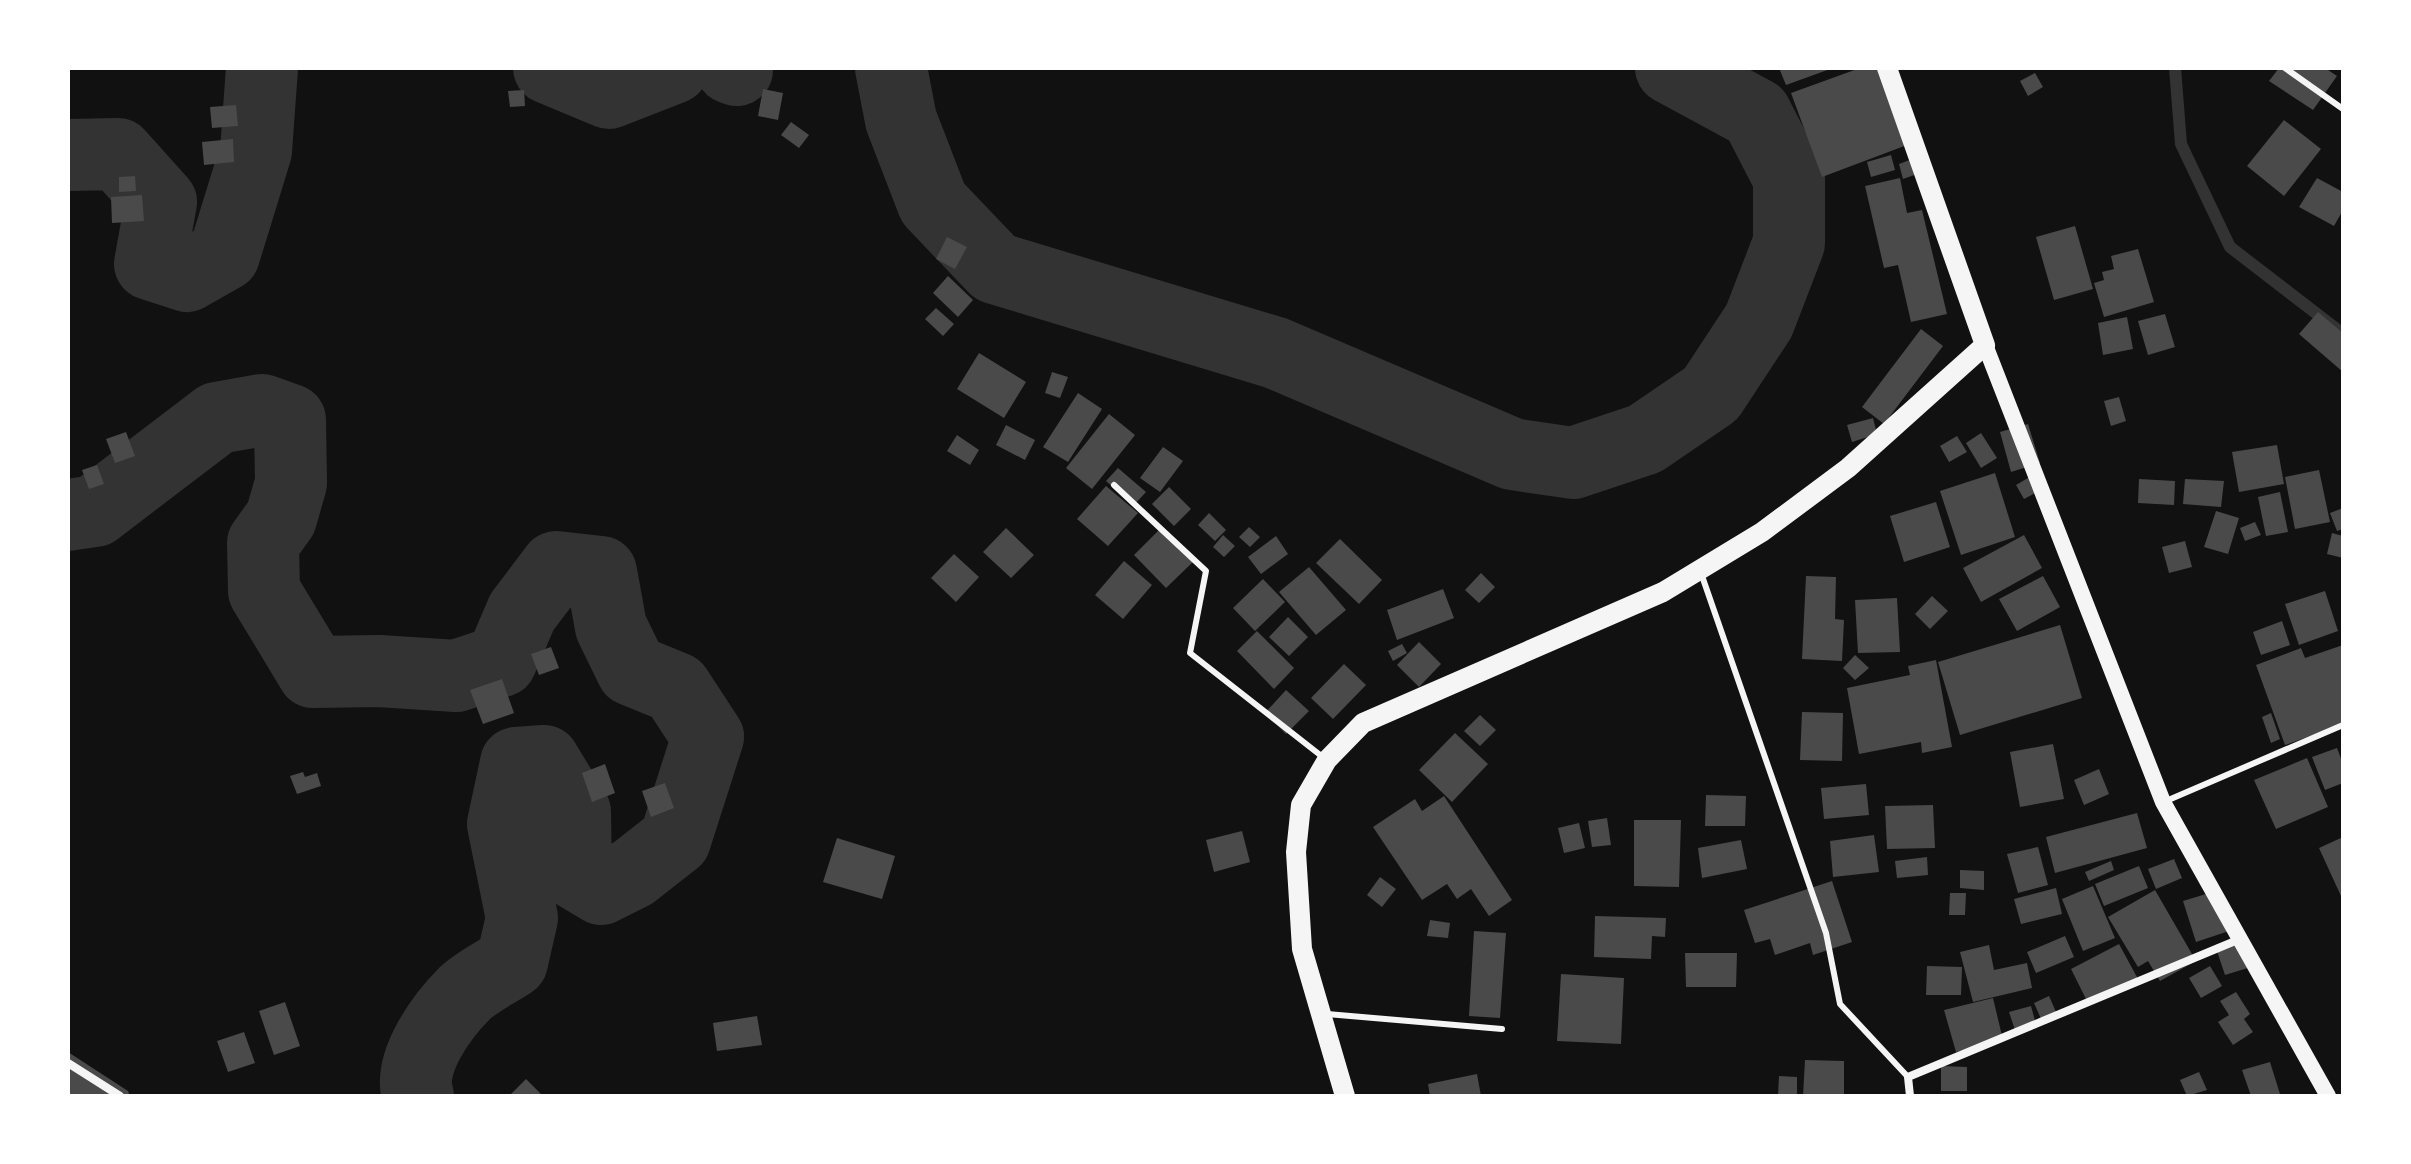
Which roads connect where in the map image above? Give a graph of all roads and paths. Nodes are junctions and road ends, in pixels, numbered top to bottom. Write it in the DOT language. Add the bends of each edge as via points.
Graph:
graph roads {
  1 [pos="1887,68"];
  2 [pos="2285,68"];
  3 [pos="2343,109"];
  4 [pos="1985,345"];
  5 [pos="1114,485"];
  6 [pos="1700,571"];
  7 [pos="2343,725"];
  8 [pos="1327,760"];
  9 [pos="2163,802"];
  10 [pos="2240,939"];
  11 [pos="1321,1014"];
  12 [pos="1502,1029"];
  13 [pos="68,1063"];
  14 [pos="1908,1077"];
  15 [pos="120,1096"];
  16 [pos="1345,1096"];
  17 [pos="1910,1096"];
  18 [pos="2328,1096"];
  1 -- 4 [label="main road"];
  2 -- 3 [label="lane"];
  4 -- 6 [label="main road" via="1848,468"];
  4 -- 9 [label="main road"];
  5 -- 8 [label="lane" via="1206,571 1190,653"];
  6 -- 8 [label="main road" via="1363,723"];
  6 -- 14 [label="lane" via="1826,933 1840,1004"];
  7 -- 9 [label="lane"];
  8 -- 11 [label="main road" via="1301,805 1296,852 1302,949"];
  9 -- 10 [label="main road"];
  10 -- 14 [label="street"];
  10 -- 18 [label="main road"];
  11 -- 12 [label="lane"];
  11 -- 16 [label="main road"];
  13 -- 15 [label="street"];
  14 -- 17 [label="street"];
}
